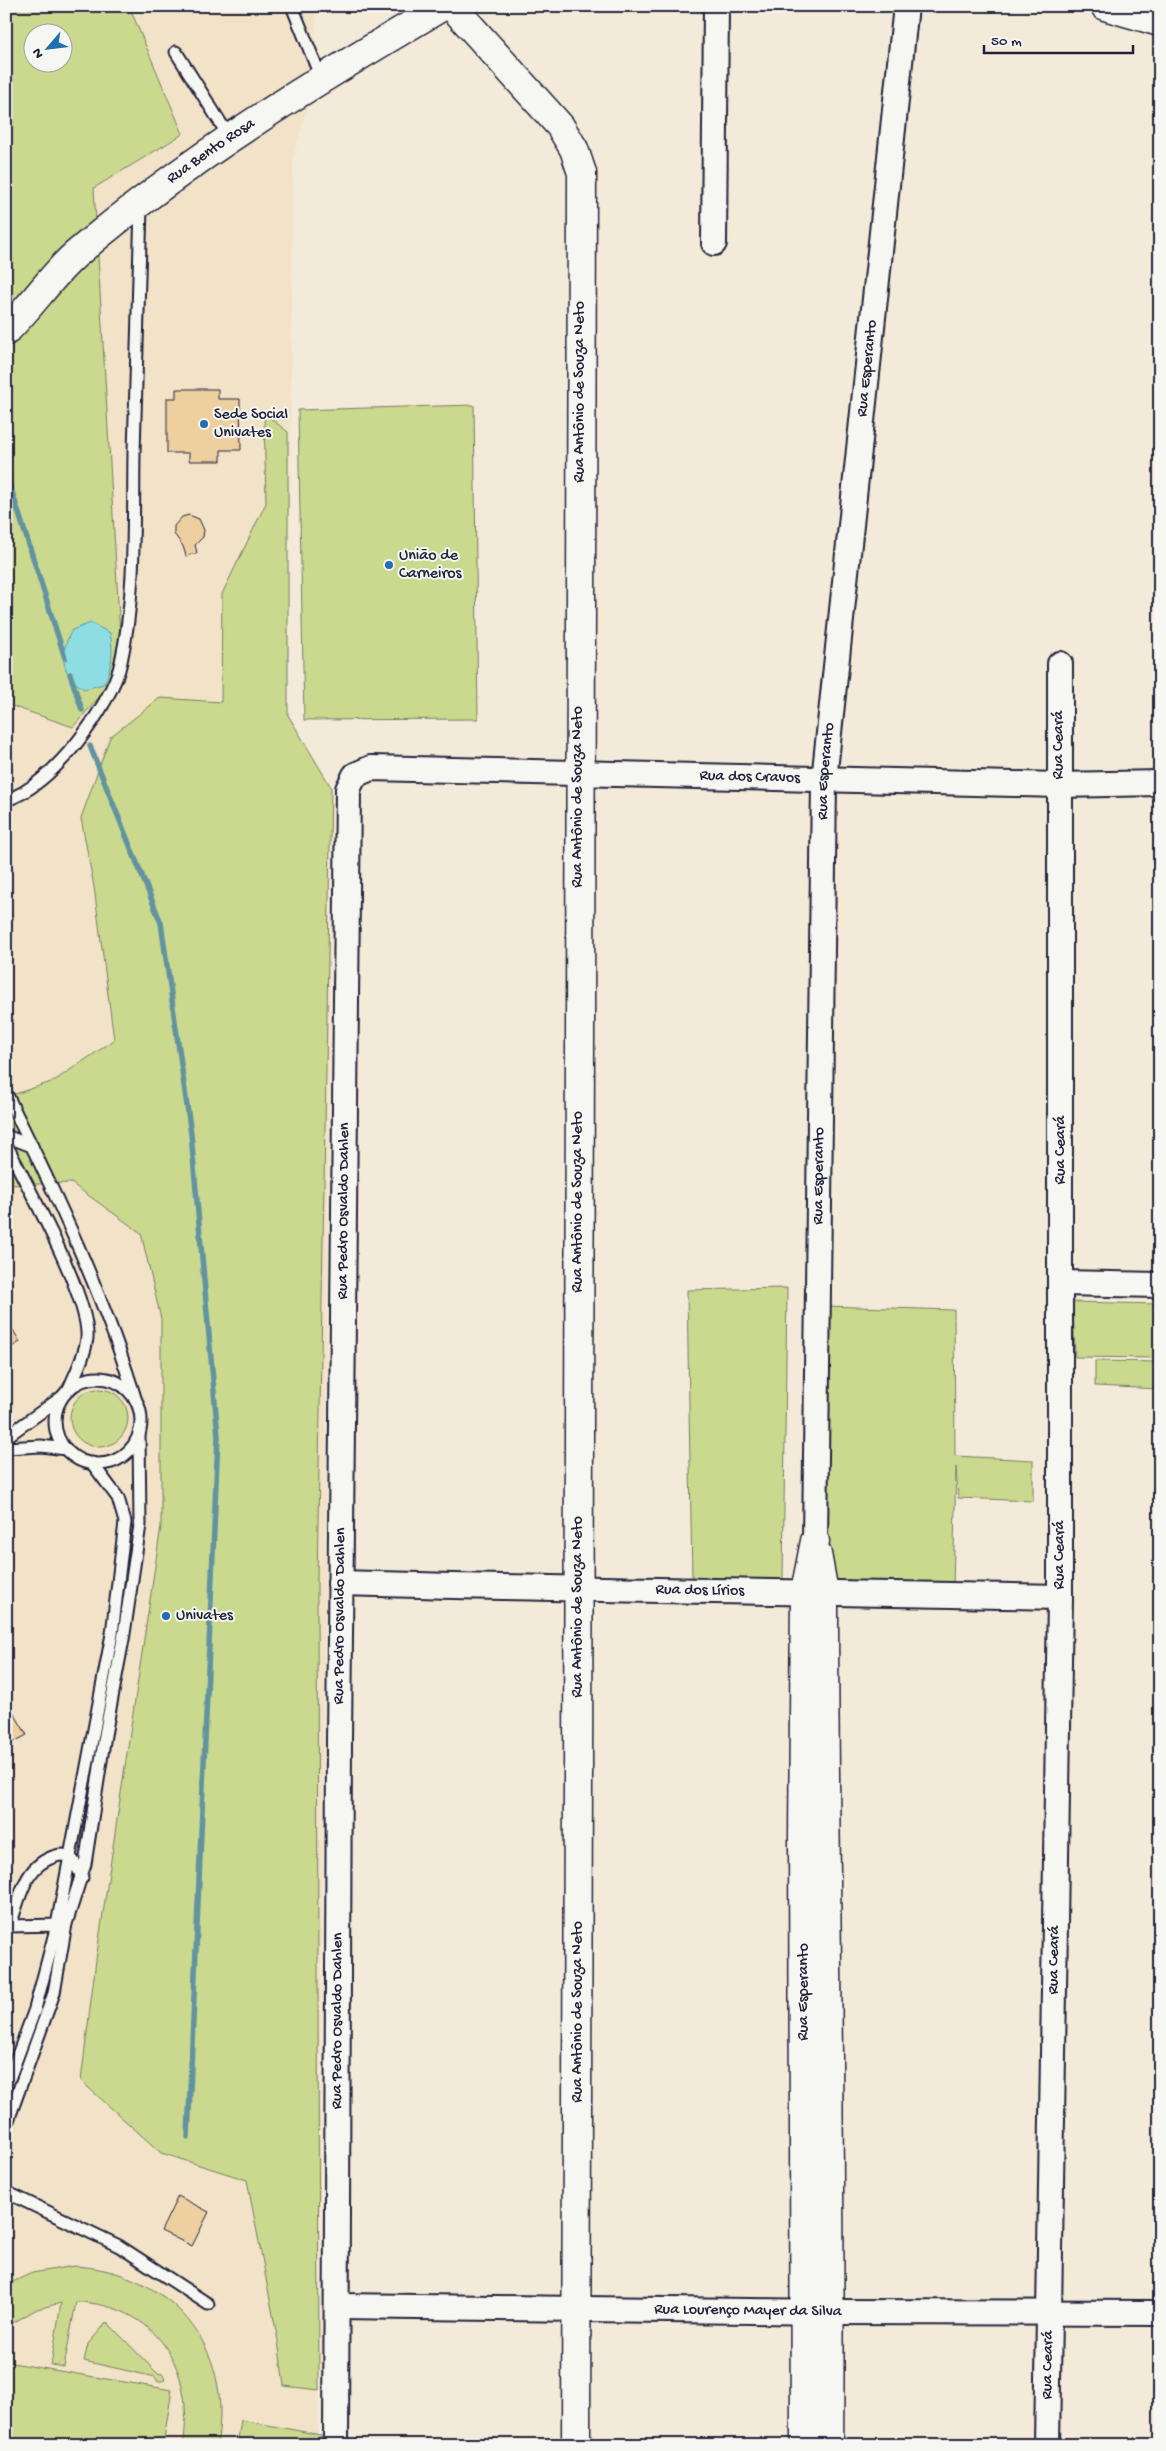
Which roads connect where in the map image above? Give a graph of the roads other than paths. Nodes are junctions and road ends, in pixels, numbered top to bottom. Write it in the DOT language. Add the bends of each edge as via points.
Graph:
graph roads {
  1 [pos="292,6"];
  2 [pos="443,6"];
  3 [pos="452,6"];
  4 [pos="716,6"];
  5 [pos="906,6"];
  6 [pos="1105,6"];
  7 [pos="1160,22"];
  8 [pos="176,52"];
  9 [pos="321,78"];
  10 [pos="230,138"];
  11 [pos="141,202"];
  12 [pos="714,243"];
  13 [pos="6,330"];
  14 [pos="1060,664"];
  15 [pos="578,773"];
  16 [pos="824,780"];
  17 [pos="1160,783"];
  18 [pos="1058,785"];
  19 [pos="348,788"];
  20 [pos="6,800"];
  21 [pos="6,1093"];
  22 [pos="6,1136"];
  23 [pos="6,1144"];
  24 [pos="32,1146"];
  25 [pos="1061,1282"];
  26 [pos="1160,1285"];
  27 [pos="66,1393"];
  28 [pos="136,1401"];
  29 [pos="139,1434"];
  30 [pos="6,1437"];
  31 [pos="6,1448"];
  32 [pos="66,1449"];
  33 [pos="92,1463"];
  34 [pos="815,1541"];
  35 [pos="340,1583"];
  36 [pos="578,1590"];
  37 [pos="815,1592"];
  38 [pos="1060,1597"];
  39 [pos="69,1856"];
  40 [pos="82,1878"];
  41 [pos="62,1925"];
  42 [pos="8,1926"];
  43 [pos="6,2087"];
  44 [pos="6,2126"];
  45 [pos="6,2192"];
  46 [pos="208,2304"];
  47 [pos="337,2306"];
  48 [pos="577,2308"];
  49 [pos="818,2312"];
  50 [pos="1048,2313"];
  51 [pos="1160,2313"];
  52 [pos="336,2445"];
  53 [pos="576,2445"];
  54 [pos="805,2445"];
  55 [pos="829,2445"];
  56 [pos="1047,2445"];
  1 -- 9 [label="lane"];
  2 -- 9 [label="street, Rua Bento Rosa"];
  3 -- 15 [label="street, Rua Antônio de Souza Neto" via="560,126 574,149 582,173"];
  4 -- 12 [label="street"];
  5 -- 16 [label="street, Rua Esperanto"];
  6 -- 7 [label="street"];
  8 -- 10 [label="lane"];
  9 -- 10 [label="street, Rua Bento Rosa"];
  10 -- 11 [label="street, Rua Bento Rosa"];
  11 -- 13 [label="street, Rua Bento Rosa" via="74,256"];
  11 -- 20 [label="lane" via="130,598 121,664 100,714 56,766 16,797"];
  14 -- 18 [label="street, Rua Ceará"];
  15 -- 16 [label="street, Rua dos Cravos"];
  15 -- 19 [label="street, Rua dos Cravos" via="371,768 355,775"];
  15 -- 36 [label="street, Rua Antônio de Souza Neto"];
  16 -- 18 [label="street, Rua dos Cravos"];
  16 -- 34 [label="street, Rua Esperanto"];
  17 -- 18 [label="street, Rua dos Cravos"];
  18 -- 25 [label="street, Rua Ceará"];
  19 -- 35 [label="street, Rua Pedro Osvaldo Dahlen"];
  21 -- 24 [label="lane"];
  22 -- 24 [label="lane"];
  23 -- 27 [label="lane" via="61,1254 80,1302 87,1336 84,1356"];
  24 -- 28 [label="lane" via="122,1353"];
  25 -- 26 [label="street"];
  25 -- 38 [label="street, Rua Ceará"];
  27 -- 28 [label="lane" via="89,1379 100,1378 121,1385"];
  27 -- 30 [label="lane"];
  27 -- 32 [label="lane" via="55,1418 58,1435"];
  28 -- 29 [label="lane" via="140,1412"];
  29 -- 33 [label="lane" via="127,1453 118,1459"];
  29 -- 40 [label="lane" via="140,1525"];
  31 -- 32 [label="lane" via="41,1446"];
  32 -- 33 [label="lane" via="75,1457"];
  33 -- 39 [label="lane" via="118,1498 125,1522 112,1634"];
  34 -- 37 [label="street, Rua Esperanto"];
  35 -- 36 [label="street, Rua dos Lírios"];
  35 -- 47 [label="street, Rua Pedro Osvaldo Dahlen"];
  36 -- 37 [label="street, Rua dos Lírios"];
  36 -- 48 [label="street, Rua Antônio de Souza Neto"];
  37 -- 38 [label="street, Rua dos Lírios"];
  37 -- 49 [label="street, Rua Esperanto"];
  38 -- 50 [label="street, Rua Ceará"];
  39 -- 40 [label="lane"];
  39 -- 41 [label="lane"];
  39 -- 42 [label="lane" via="62,1854 49,1858 33,1868"];
  40 -- 41 [label="lane"];
  41 -- 42 [label="lane"];
  41 -- 43 [label="lane"];
  41 -- 44 [label="lane" via="54,1993"];
  45 -- 46 [label="lane" via="119,2246"];
  47 -- 48 [label="street, Rua Lourenço Mayer da Silva"];
  47 -- 52 [label="street, Rua Pedro Osvaldo Dahlen"];
  48 -- 49 [label="street, Rua Lourenço Mayer da Silva"];
  48 -- 53 [label="street, Rua Antônio de Souza Neto"];
  49 -- 50 [label="street, Rua Lourenço Mayer da Silva"];
  49 -- 54 [label="street, Rua Esperanto"];
  49 -- 55 [label="street, Rua Esperanto"];
  50 -- 51 [label="street, Rua Lourenço Mayer da Silva"];
  50 -- 56 [label="street, Rua Ceará"];
}
